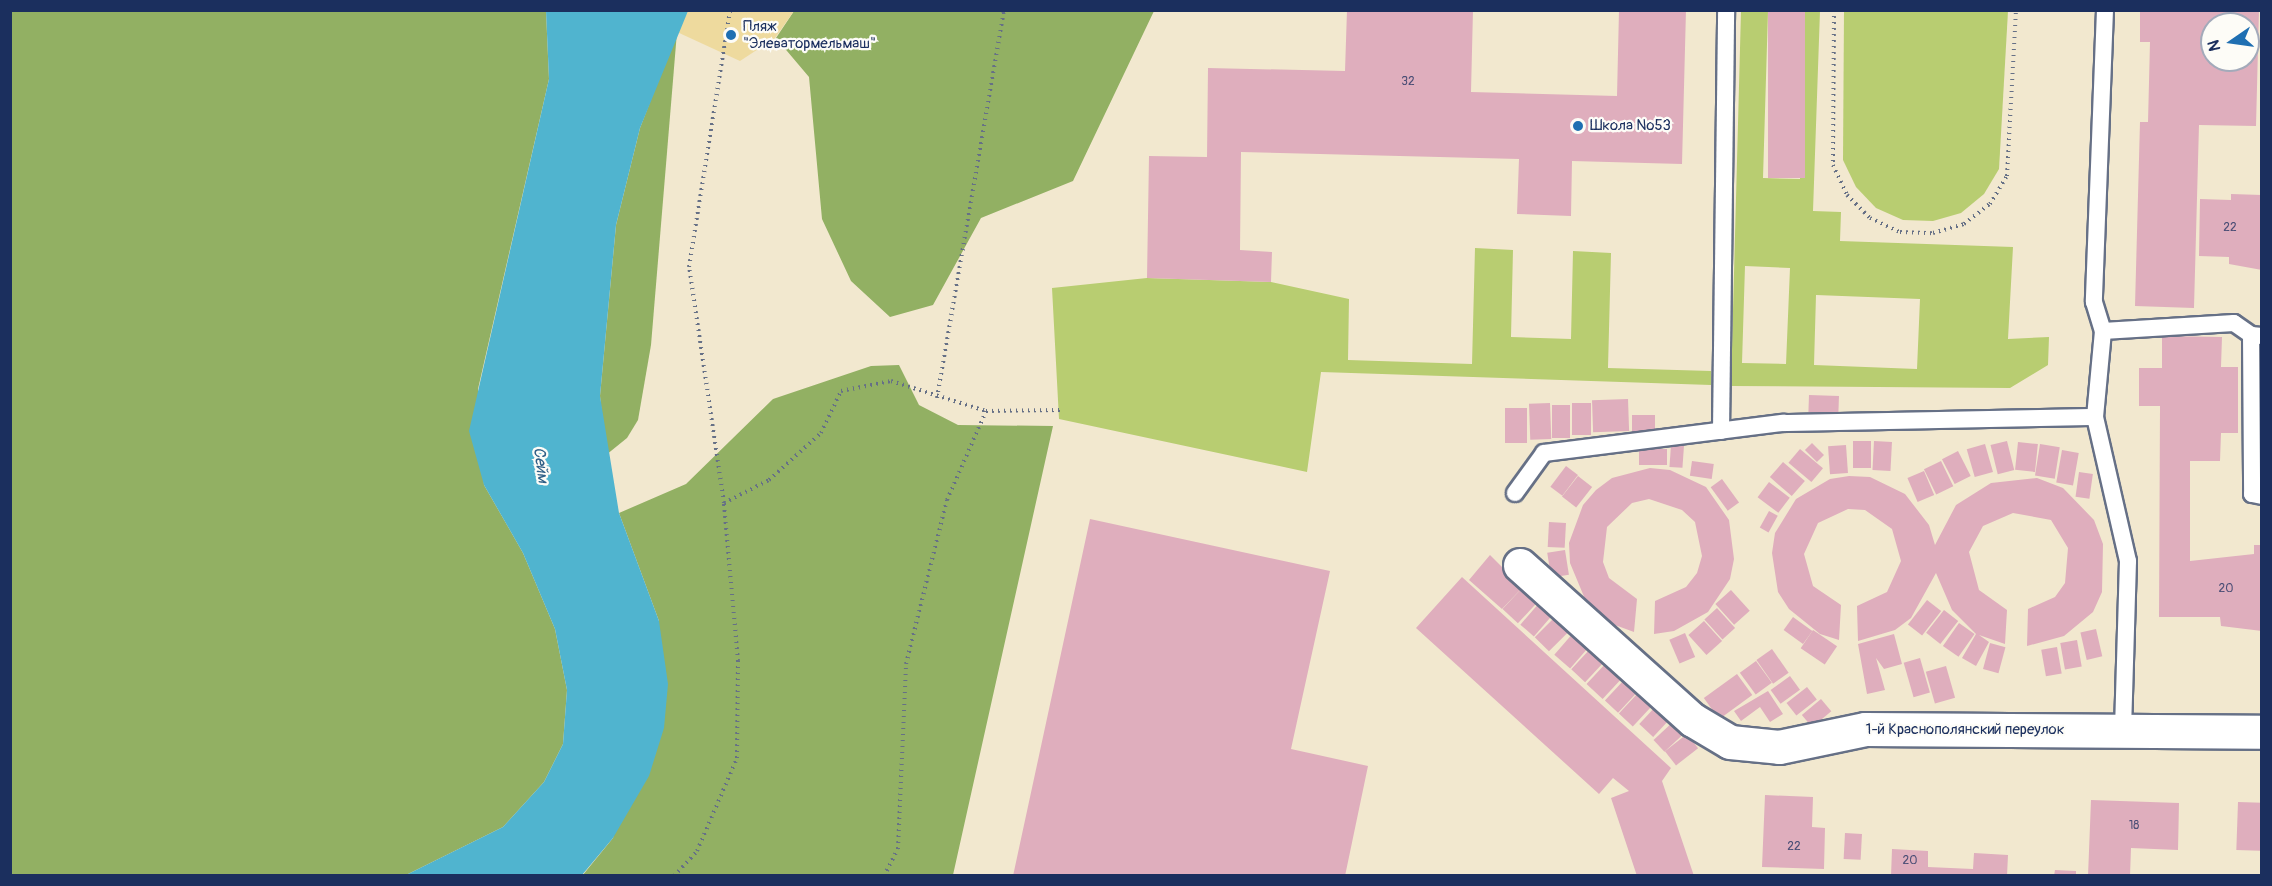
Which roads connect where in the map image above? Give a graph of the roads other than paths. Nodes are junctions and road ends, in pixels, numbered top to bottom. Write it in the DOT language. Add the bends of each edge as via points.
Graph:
graph roads {
  1 [pos="1726,10"];
  2 [pos="2105,10"];
  3 [pos="2103,331"];
  4 [pos="2256,336"];
  5 [pos="2095,417"];
  6 [pos="1722,431"];
  7 [pos="1515,493"];
  8 [pos="2262,496"];
  9 [pos="1520,565"];
  10 [pos="2123,731"];
  11 [pos="2262,732"];
  1 -- 6 [label="lane"];
  2 -- 3 [label="lane" via="2094,302"];
  3 -- 4 [label="lane" via="2234,323"];
  3 -- 5 [label="lane"];
  4 -- 8 [label="lane" via="2252,494"];
  5 -- 6 [label="lane" via="1783,423"];
  5 -- 10 [label="lane" via="2128,561"];
  6 -- 7 [label="lane" via="1544,453"];
  9 -- 10 [label="street, 1-й Краснополянский переулок" via="1693,720 1730,742 1779,747 1865,729"];
  10 -- 11 [label="street, 1-й Краснополянский переулок"];
}
